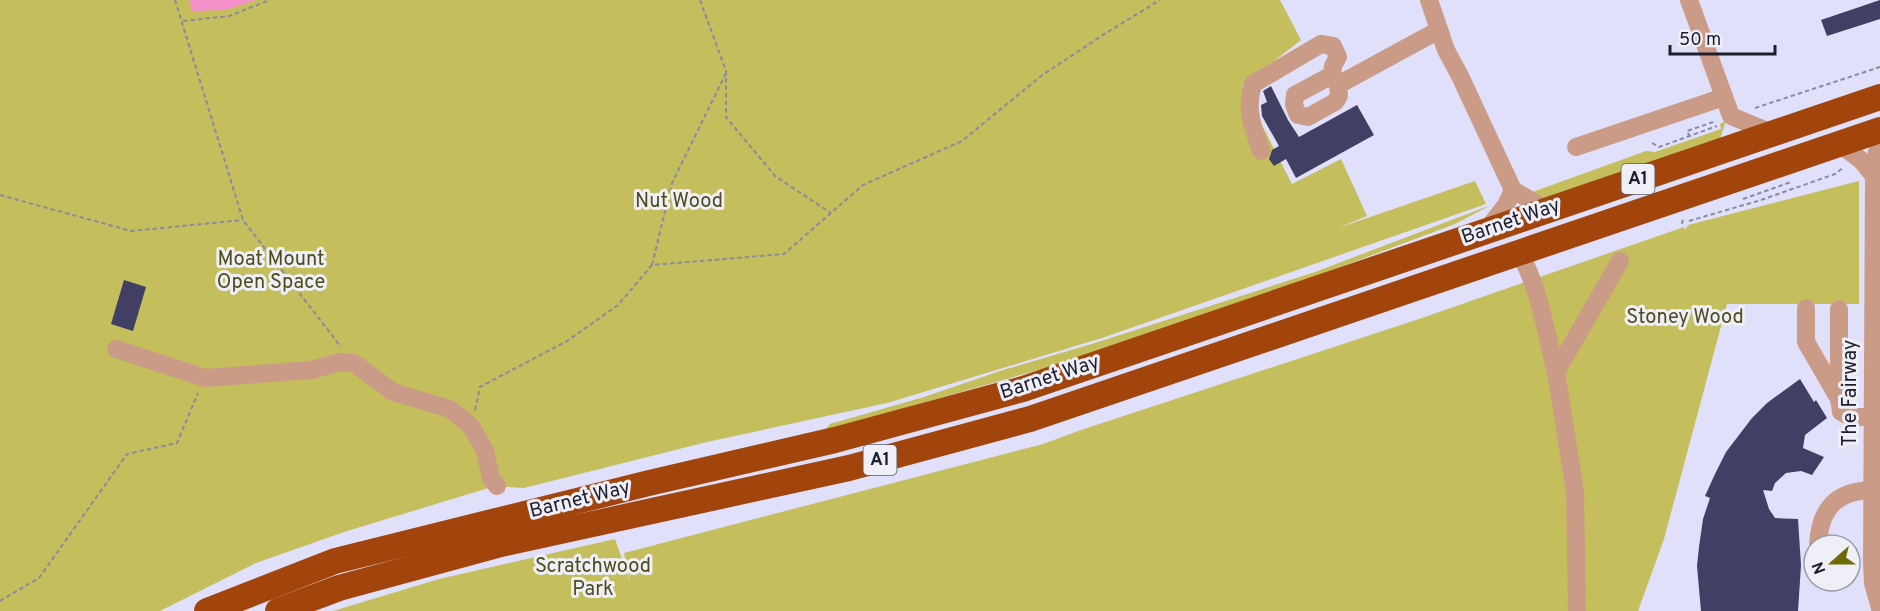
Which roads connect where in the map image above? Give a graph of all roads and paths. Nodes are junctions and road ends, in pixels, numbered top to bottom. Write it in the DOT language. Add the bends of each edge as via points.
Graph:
graph roads {
  1 [pos="175,0"];
  2 [pos="270,0"];
  3 [pos="700,0"];
  4 [pos="1160,0"];
  5 [pos="1429,0"];
  6 [pos="1689,0"];
  7 [pos="183,21"];
  8 [pos="1439,30"];
  9 [pos="1880,67"];
  10 [pos="726,71"];
  11 [pos="1724,97"];
  12 [pos="1880,97"];
  13 [pos="1772,103"];
  14 [pos="1750,110"];
  15 [pos="1723,120"];
  16 [pos="1770,121"];
  17 [pos="1880,130"];
  18 [pos="1690,137"];
  19 [pos="1652,143"];
  20 [pos="1880,144"];
  21 [pos="1576,147"];
  22 [pos="1261,152"];
  23 [pos="1840,156"];
  24 [pos="1874,176"];
  25 [pos="1513,190"];
  26 [pos="0,195"];
  27 [pos="1547,210"];
  28 [pos="831,213"];
  29 [pos="243,220"];
  30 [pos="1689,221"];
  31 [pos="1486,231"];
  32 [pos="1520,253"];
  33 [pos="1620,261"];
  34 [pos="652,265"];
  35 [pos="1806,308"];
  36 [pos="1839,309"];
  37 [pos="1877,317"];
  38 [pos="116,349"];
  39 [pos="354,363"];
  40 [pos="1556,372"];
  41 [pos="205,378"];
  42 [pos="1839,399"];
  43 [pos="1874,417"];
  44 [pos="471,426"];
  45 [pos="497,486"];
  46 [pos="1873,490"];
  47 [pos="1820,533"];
  48 [pos="0,601"];
  49 [pos="1880,608"];
  50 [pos="207,611"];
  51 [pos="278,611"];
  52 [pos="1576,611"];
  1 -- 7 [label="path"];
  2 -- 7 [label="path" via="229,16"];
  3 -- 10 [label="path"];
  4 -- 28 [label="path" via="1041,76 962,141 863,186"];
  5 -- 8 [label="street"];
  6 -- 11 [label="street"];
  7 -- 29 [label="path"];
  8 -- 22 [label="street" via="1335,80 1333,66 1338,57 1333,46 1321,44 1253,84 1249,115"];
  8 -- 25 [label="street"];
  9 -- 13 [label="path"];
  10 -- 28 [label="path" via="726,117 775,176"];
  10 -- 34 [label="path" via="672,183"];
  11 -- 15 [label="street"];
  11 -- 21 [label="street"];
  12 -- 16 [label="highway, Barnet Way / A1"];
  13 -- 14 [label="path"];
  13 -- 16 [label="path"];
  15 -- 16 [label="street" via="1756,125"];
  15 -- 18 [label="path"];
  15 -- 18 [label="path" via="1687,131"];
  16 -- 27 [label="highway, Barnet Way / A1"];
  17 -- 23 [label="highway, Barnet Way / A1"];
  18 -- 19 [label="path" via="1659,147"];
  20 -- 24 [label="street, The Fairway"];
  23 -- 24 [label="street" via="1861,160"];
  23 -- 30 [label="path" via="1835,174"];
  23 -- 32 [label="highway, Barnet Way / A1"];
  24 -- 37 [label="street, The Fairway"];
  25 -- 27 [label="street"];
  25 -- 31 [label="street"];
  26 -- 29 [label="path" via="131,231"];
  27 -- 31 [label="highway, Barnet Way / A1"];
  28 -- 34 [label="path" via="784,254"];
  29 -- 39 [label="path"];
  31 -- 50 [label="highway, Barnet Way / A1" via="1023,389 835,440 335,561"];
  32 -- 40 [label="street" via="1534,286"];
  32 -- 51 [label="highway, Barnet Way / A1" via="1030,419 849,468 501,544 339,588"];
  33 -- 40 [label="street"];
  34 -- 44 [label="path" via="618,305 567,341 480,387"];
  35 -- 42 [label="street" via="1806,342"];
  36 -- 42 [label="street"];
  37 -- 43 [label="street, The Fairway"];
  38 -- 41 [label="street"];
  39 -- 41 [label="street"];
  39 -- 44 [label="street" via="393,392 450,409"];
  40 -- 52 [label="street" via="1575,491"];
  41 -- 48 [label="path" via="177,443 127,454 39,578"];
  42 -- 43 [label="street" via="1841,412 1851,417"];
  43 -- 46 [label="street, The Fairway"];
  44 -- 45 [label="street"];
  46 -- 47 [label="street" via="1856,490 1840,498 1829,507"];
  46 -- 49 [label="street, The Fairway" via="1873,583"];
}
